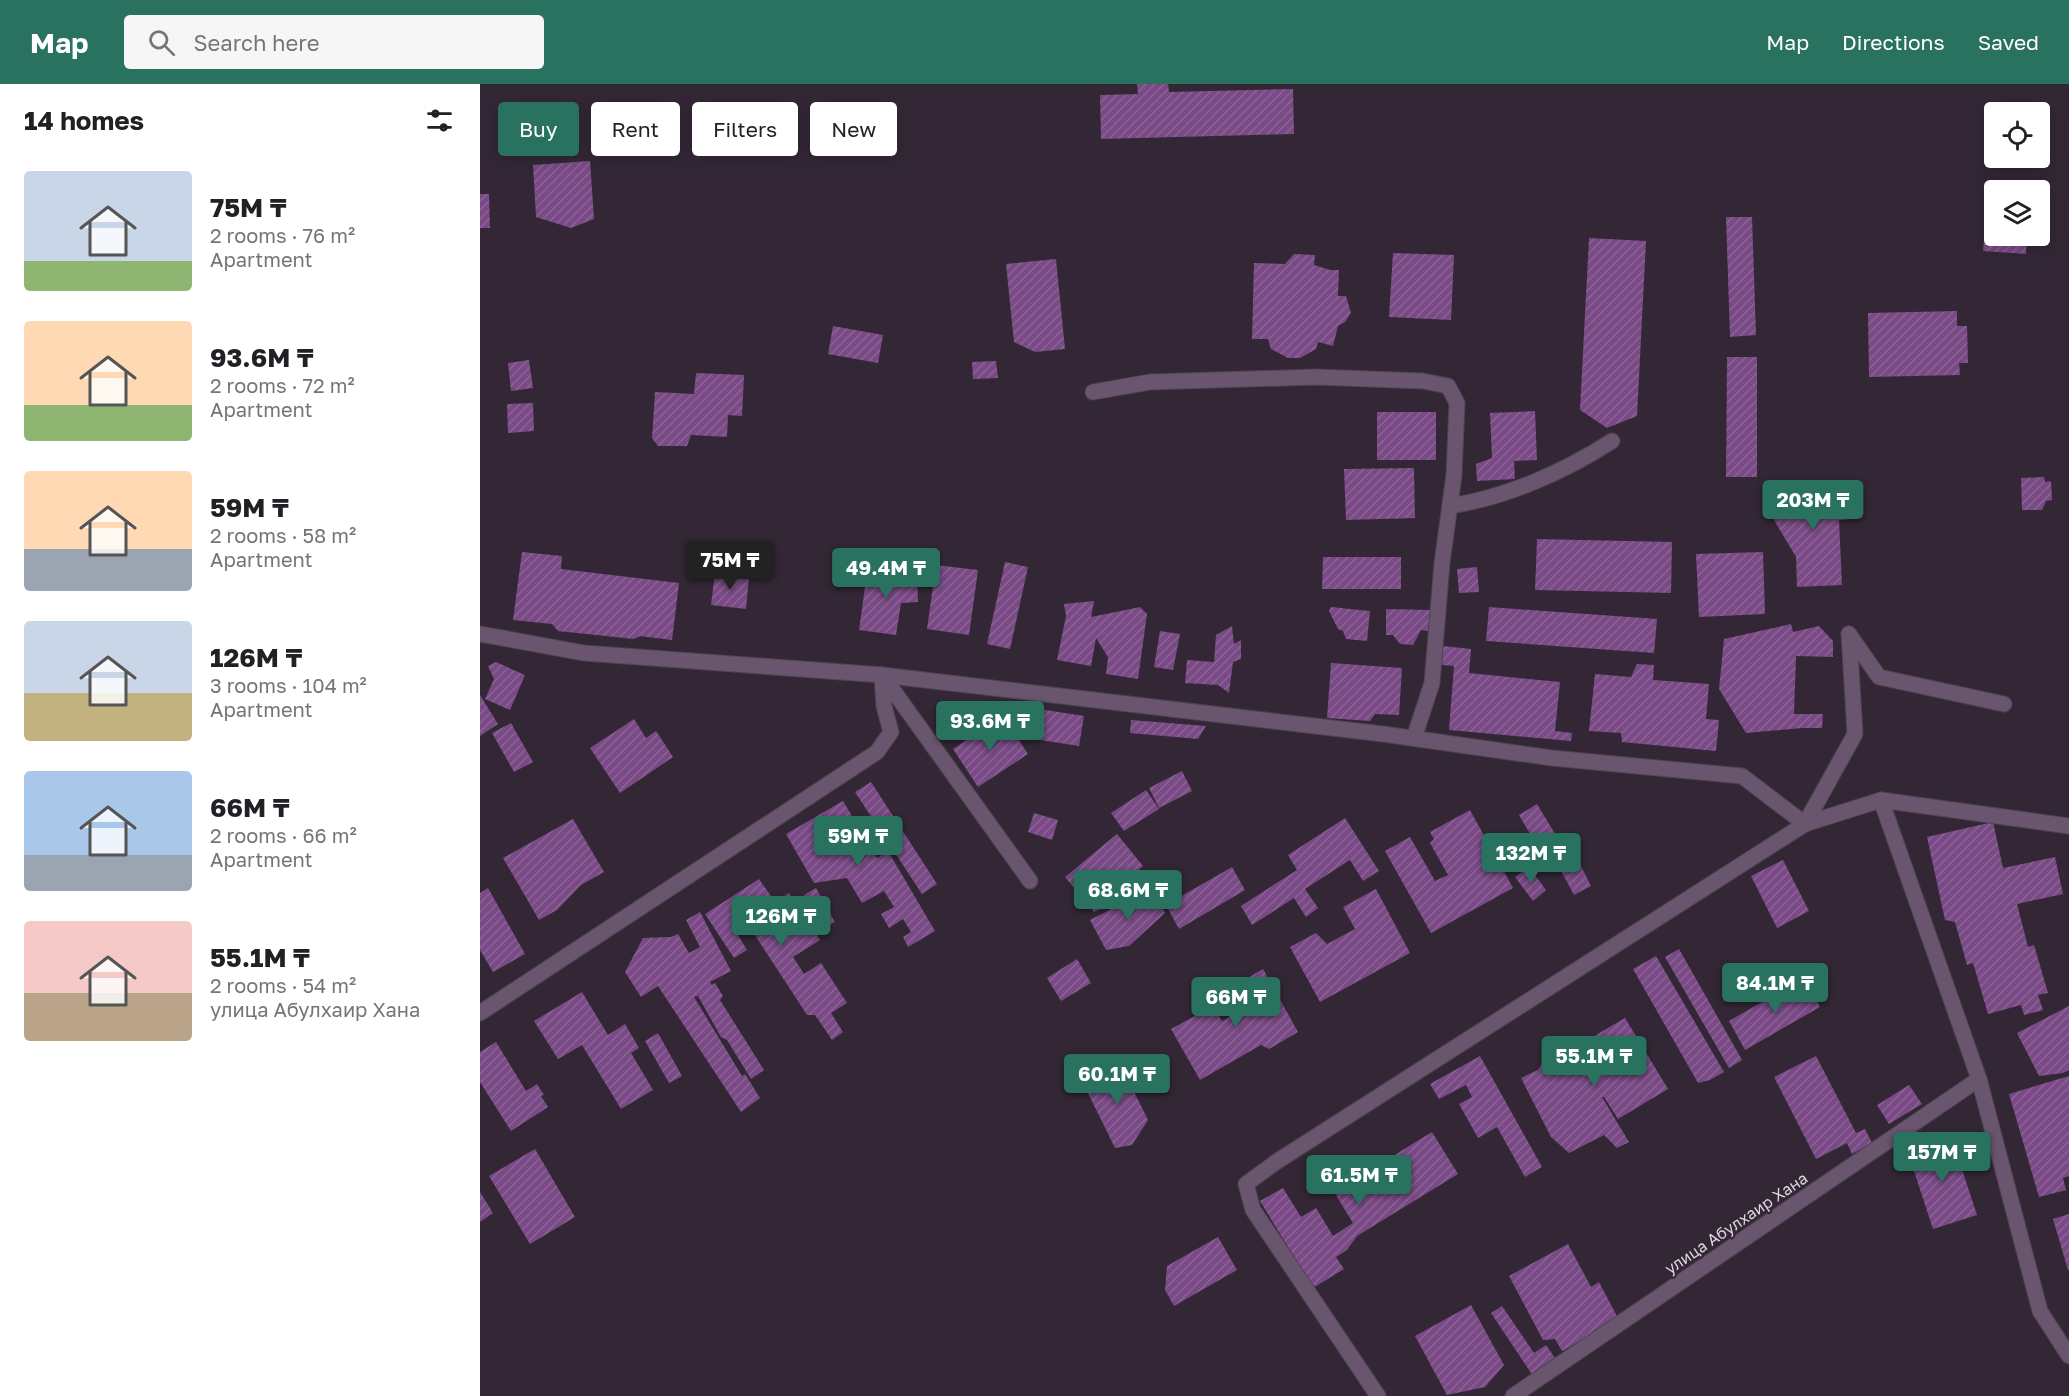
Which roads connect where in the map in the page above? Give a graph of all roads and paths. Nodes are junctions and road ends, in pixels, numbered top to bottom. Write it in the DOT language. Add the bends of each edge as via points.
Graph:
graph roads {
  1 [pos="1093,393"];
  2 [pos="1612,441"];
  3 [pos="1450,506"];
  4 [pos="480,634"];
  5 [pos="882,675"];
  6 [pos="2004,704"];
  7 [pos="1414,738"];
  8 [pos="1881,800"];
  9 [pos="1806,824"];
  10 [pos="2069,826"];
  11 [pos="1030,881"];
  12 [pos="480,1013"];
  13 [pos="1979,1079"];
  14 [pos="2069,1356"];
  15 [pos="1378,1396"];
  16 [pos="1513,1396"];
  1 -- 3 [label="street" via="1150,382 1316,377 1423,381 1448,386 1457,403"];
  2 -- 3 [label="street" via="1581,461 1538,479 1481,501"];
  3 -- 7 [label="street" via="1432,683"];
  4 -- 5 [label="street" via="585,653"];
  5 -- 7 [label="street"];
  5 -- 11 [label="street"];
  5 -- 12 [label="street" via="891,732 877,752"];
  6 -- 9 [label="street" via="1879,677 1849,634 1855,734"];
  7 -- 9 [label="street" via="1552,758 1742,776"];
  8 -- 9 [label="street"];
  8 -- 10 [label="street"];
  8 -- 13 [label="street"];
  9 -- 15 [label="street" via="1246,1184 1253,1210"];
  13 -- 14 [label="street" via="2040,1311"];
  13 -- 16 [label="street, улица Абулхаир Хана"];
}
